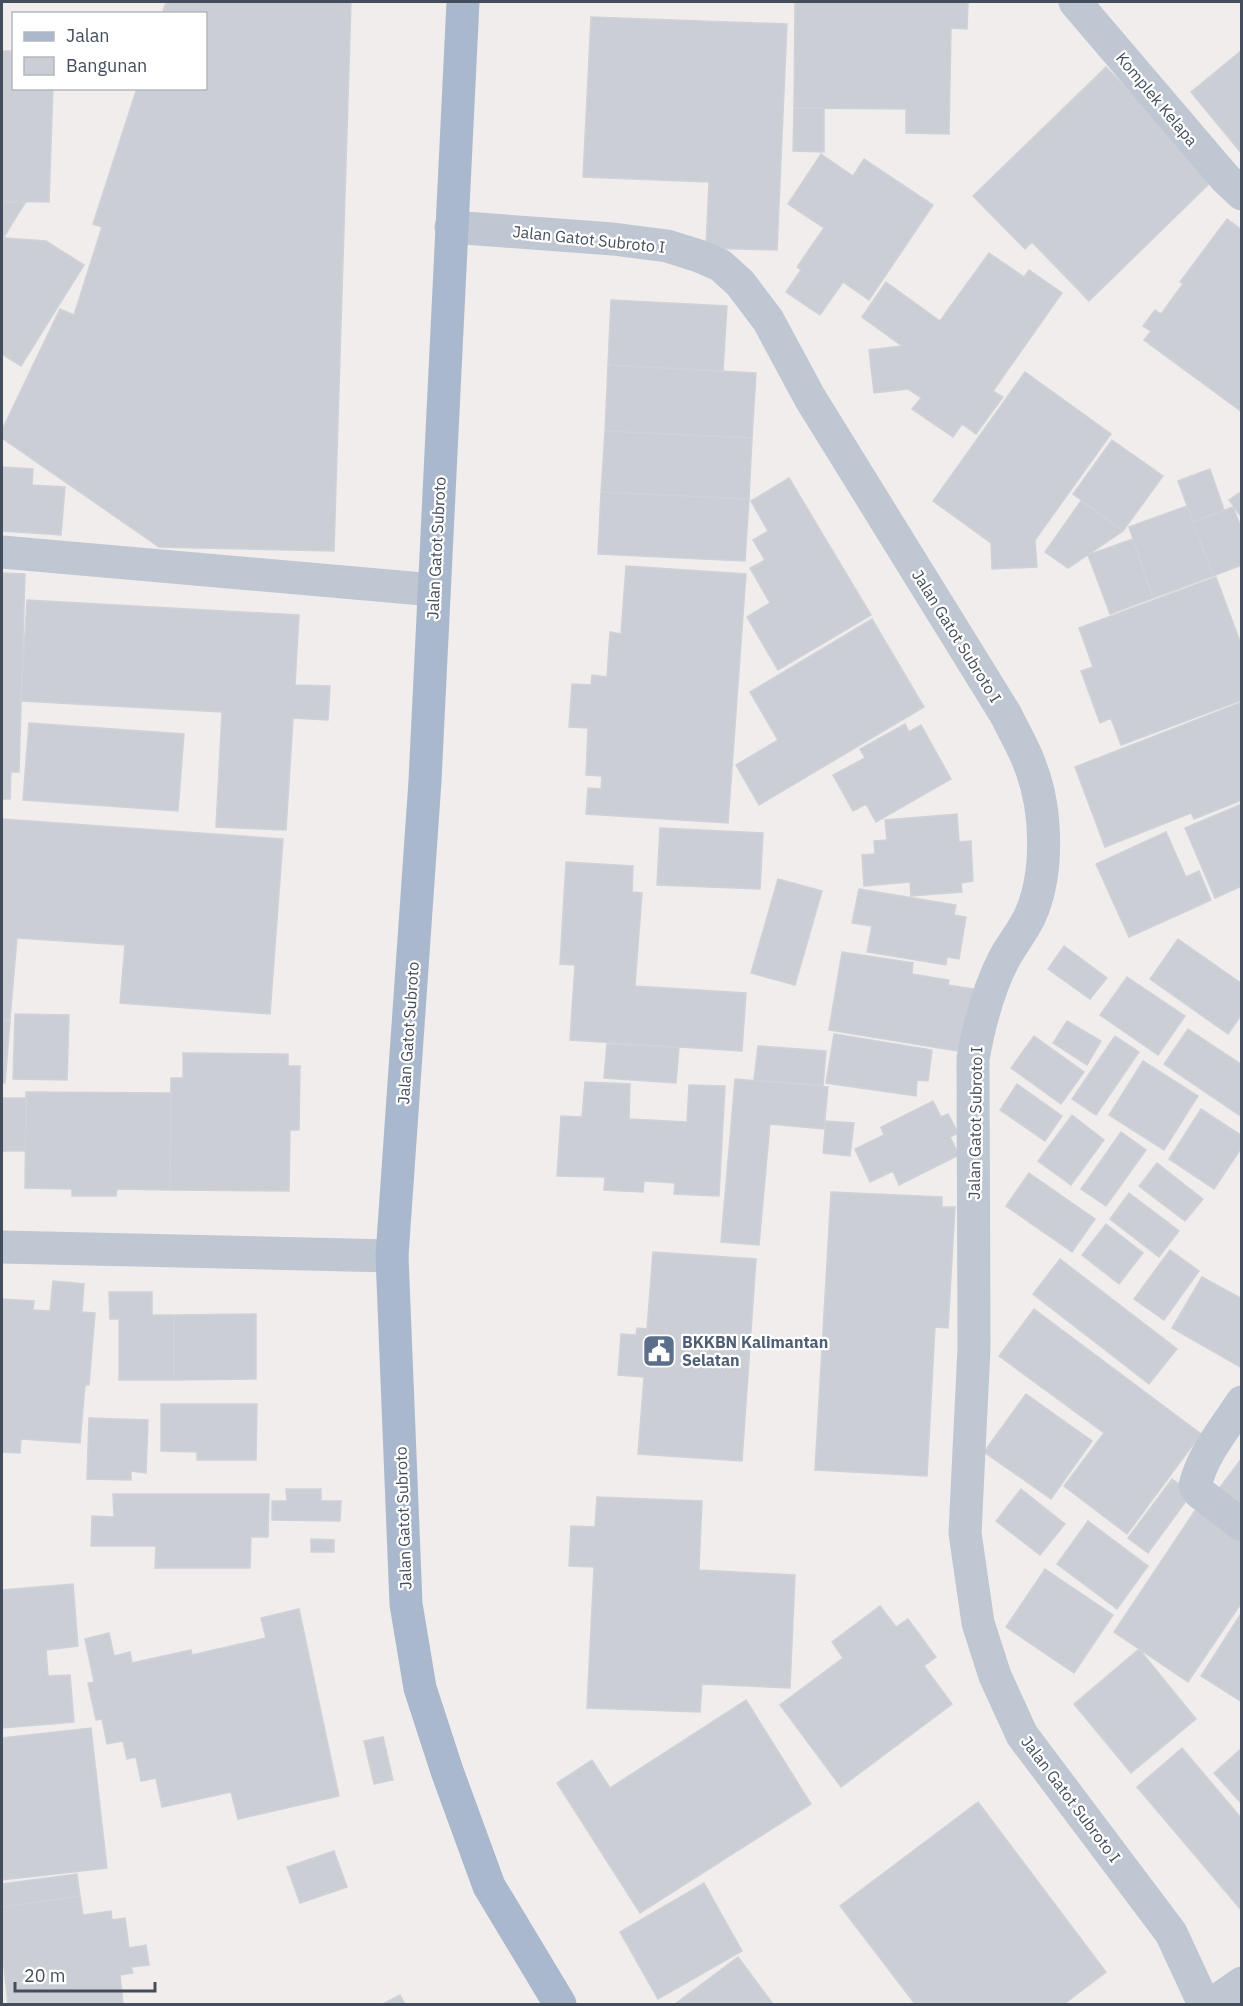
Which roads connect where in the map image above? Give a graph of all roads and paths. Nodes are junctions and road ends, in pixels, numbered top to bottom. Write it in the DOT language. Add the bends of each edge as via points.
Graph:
graph roads {
  1 [pos="1074,2"];
  2 [pos="462,15"];
  3 [pos="1242,194"];
  4 [pos="451,227"];
  5 [pos="2,552"];
  6 [pos="434,590"];
  7 [pos="2,1247"];
  8 [pos="392,1257"];
  9 [pos="1242,1402"];
  10 [pos="1242,1525"];
  11 [pos="1242,1983"];
  12 [pos="560,2004"];
  13 [pos="1204,2004"];
  14 [pos="1212,2004"];
  1 -- 3 [label="street, Komplek Kelapa"];
  2 -- 4 [label="main road, Jalan Gatot Subroto"];
  4 -- 6 [label="main road, Jalan Gatot Subroto"];
  4 -- 13 [label="street, Jalan Gatot Subroto I" via="667,246 720,266 740,283 768,320 810,398 1006,715 1032,769 1042,814 1043,872 1030,915 991,992 979,1025 973,1059 974,1348 965,1533 978,1623 995,1676 1022,1735 1171,1933"];
  5 -- 6 [label="street"];
  6 -- 8 [label="main road, Jalan Gatot Subroto" via="425,781"];
  7 -- 8 [label="street"];
  8 -- 12 [label="main road, Jalan Gatot Subroto" via="406,1604 420,1688 489,1886"];
  9 -- 10 [label="street" via="1205,1458 1195,1486"];
  11 -- 14 [label="street"];
}
